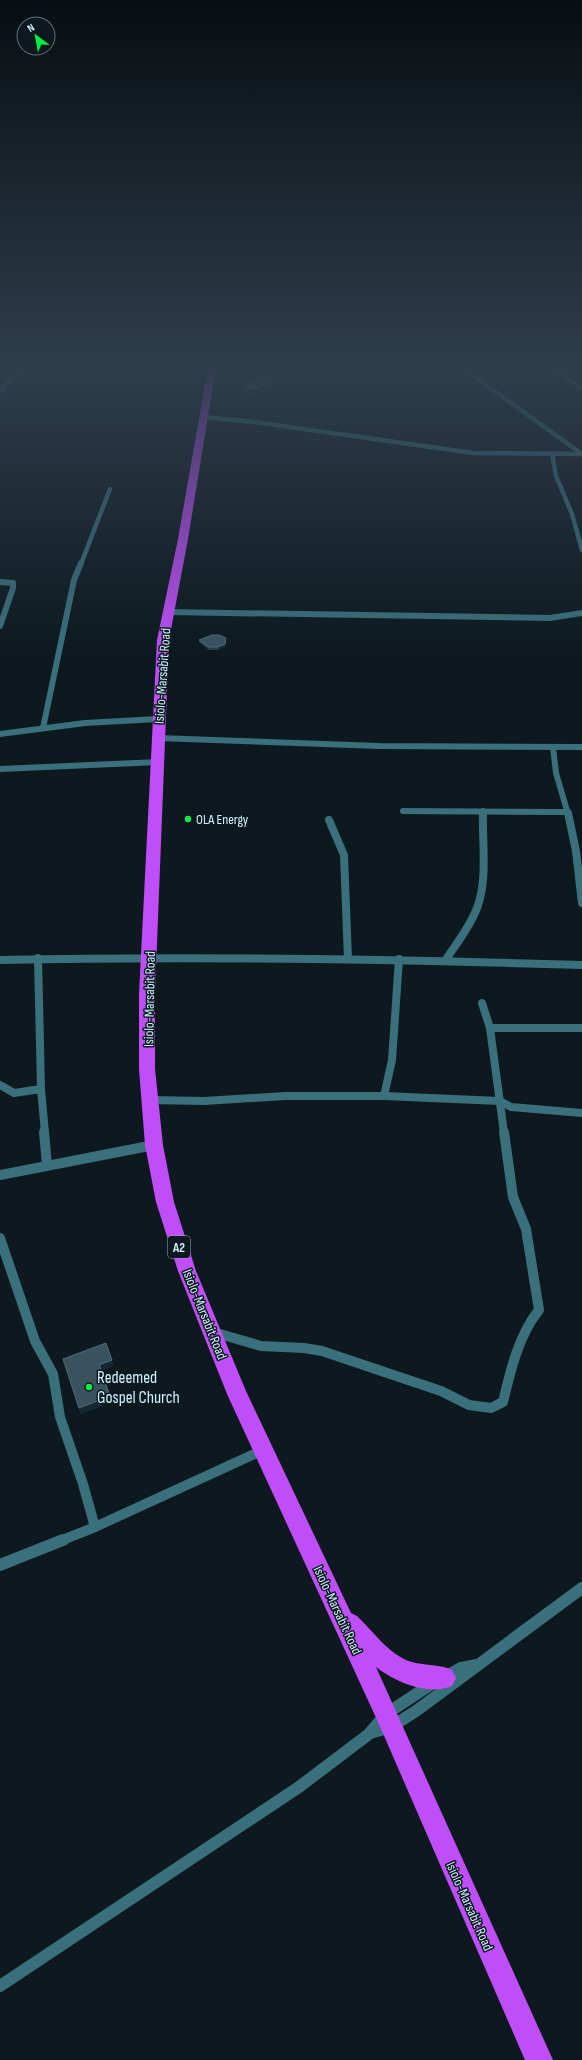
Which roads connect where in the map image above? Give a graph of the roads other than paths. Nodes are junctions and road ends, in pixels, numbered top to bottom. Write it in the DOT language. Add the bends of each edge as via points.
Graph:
graph roads {
  1 [pos="195,463"];
  2 [pos="554,463"];
  3 [pos="110,489"];
  4 [pos="575,527"];
  5 [pos="582,527"];
  6 [pos="582,550"];
  7 [pos="0,582"];
  8 [pos="168,612"];
  9 [pos="582,613"];
  10 [pos="0,626"];
  11 [pos="158,719"];
  12 [pos="43,728"];
  13 [pos="0,734"];
  14 [pos="158,738"];
  15 [pos="553,747"];
  16 [pos="582,747"];
  17 [pos="159,762"];
  18 [pos="0,769"];
  19 [pos="403,811"];
  20 [pos="483,811"];
  21 [pos="568,812"];
  22 [pos="329,820"];
  23 [pos="582,903"];
  24 [pos="149,957"];
  25 [pos="38,958"];
  26 [pos="348,959"];
  27 [pos="399,959"];
  28 [pos="0,960"];
  29 [pos="445,961"];
  30 [pos="582,965"];
  31 [pos="482,1003"];
  32 [pos="490,1028"];
  33 [pos="582,1028"];
  34 [pos="0,1085"];
  35 [pos="42,1089"];
  36 [pos="384,1096"];
  37 [pos="149,1100"];
  38 [pos="500,1101"];
  39 [pos="582,1113"];
  40 [pos="154,1145"];
  41 [pos="47,1165"];
  42 [pos="0,1175"];
  43 [pos="0,1238"];
  44 [pos="210,1331"];
  45 [pos="263,1450"];
  46 [pos="95,1527"];
  47 [pos="0,1565"];
  48 [pos="582,1588"];
  49 [pos="341,1616"];
  50 [pos="477,1665"];
  51 [pos="444,1678"];
  52 [pos="388,1720"];
  53 [pos="0,1986"];
  54 [pos="539,2060"];
  1 -- 8 [label="highway, Isiolo-Marsabit Road / A2"];
  2 -- 4 [label="street"];
  3 -- 12 [label="street" via="74,580"];
  4 -- 5 [label="street"];
  4 -- 6 [label="street"];
  7 -- 10 [label="street" via="13,583 13,588"];
  8 -- 9 [label="street" via="550,618"];
  8 -- 11 [label="highway, Isiolo-Marsabit Road / A2"];
  11 -- 12 [label="street"];
  11 -- 14 [label="highway, Isiolo-Marsabit Road / A2"];
  12 -- 13 [label="street"];
  14 -- 15 [label="street" via="379,746"];
  14 -- 17 [label="highway, Isiolo-Marsabit Road / A2"];
  15 -- 16 [label="street"];
  15 -- 21 [label="street" via="556,773"];
  17 -- 18 [label="street"];
  17 -- 24 [label="highway, Isiolo-Marsabit Road / A2" via="156,776"];
  19 -- 20 [label="street"];
  20 -- 21 [label="street"];
  20 -- 29 [label="street" via="480,896 477,908"];
  21 -- 23 [label="street"];
  22 -- 26 [label="street" via="344,855"];
  24 -- 25 [label="street"];
  24 -- 26 [label="street"];
  24 -- 37 [label="highway, Isiolo-Marsabit Road / A2"];
  25 -- 28 [label="street"];
  25 -- 35 [label="street"];
  26 -- 27 [label="street"];
  27 -- 29 [label="street"];
  27 -- 36 [label="street" via="391,1066"];
  29 -- 30 [label="street"];
  31 -- 32 [label="street"];
  32 -- 33 [label="street"];
  32 -- 38 [label="street"];
  34 -- 35 [label="street" via="7,1093 13,1094"];
  35 -- 41 [label="street"];
  36 -- 37 [label="street"];
  36 -- 38 [label="street"];
  37 -- 40 [label="highway, Isiolo-Marsabit Road / A2"];
  38 -- 39 [label="street" via="511,1107"];
  38 -- 44 [label="street" via="513,1197 526,1229 539,1310 530,1321 512,1364 503,1402 491,1408 478,1408 441,1390 322,1351 261,1346"];
  40 -- 41 [label="street"];
  40 -- 44 [label="highway, Isiolo-Marsabit Road / A2" via="165,1202 187,1272"];
  41 -- 42 [label="street"];
  43 -- 46 [label="street" via="35,1341 53,1374 60,1417"];
  44 -- 45 [label="highway, Isiolo-Marsabit Road / A2"];
  45 -- 46 [label="street"];
  45 -- 49 [label="highway, Isiolo-Marsabit Road / A2"];
  46 -- 47 [label="street"];
  48 -- 50 [label="street"];
  49 -- 51 [label="highway" via="385,1660 400,1670 418,1677"];
  49 -- 52 [label="highway, Isiolo-Marsabit Road / A2"];
  50 -- 51 [label="street" via="461,1668"];
  50 -- 52 [label="street" via="448,1689"];
  51 -- 52 [label="street"];
  52 -- 53 [label="street" via="299,1787"];
  52 -- 54 [label="highway, Isiolo-Marsabit Road / A2"];
}
